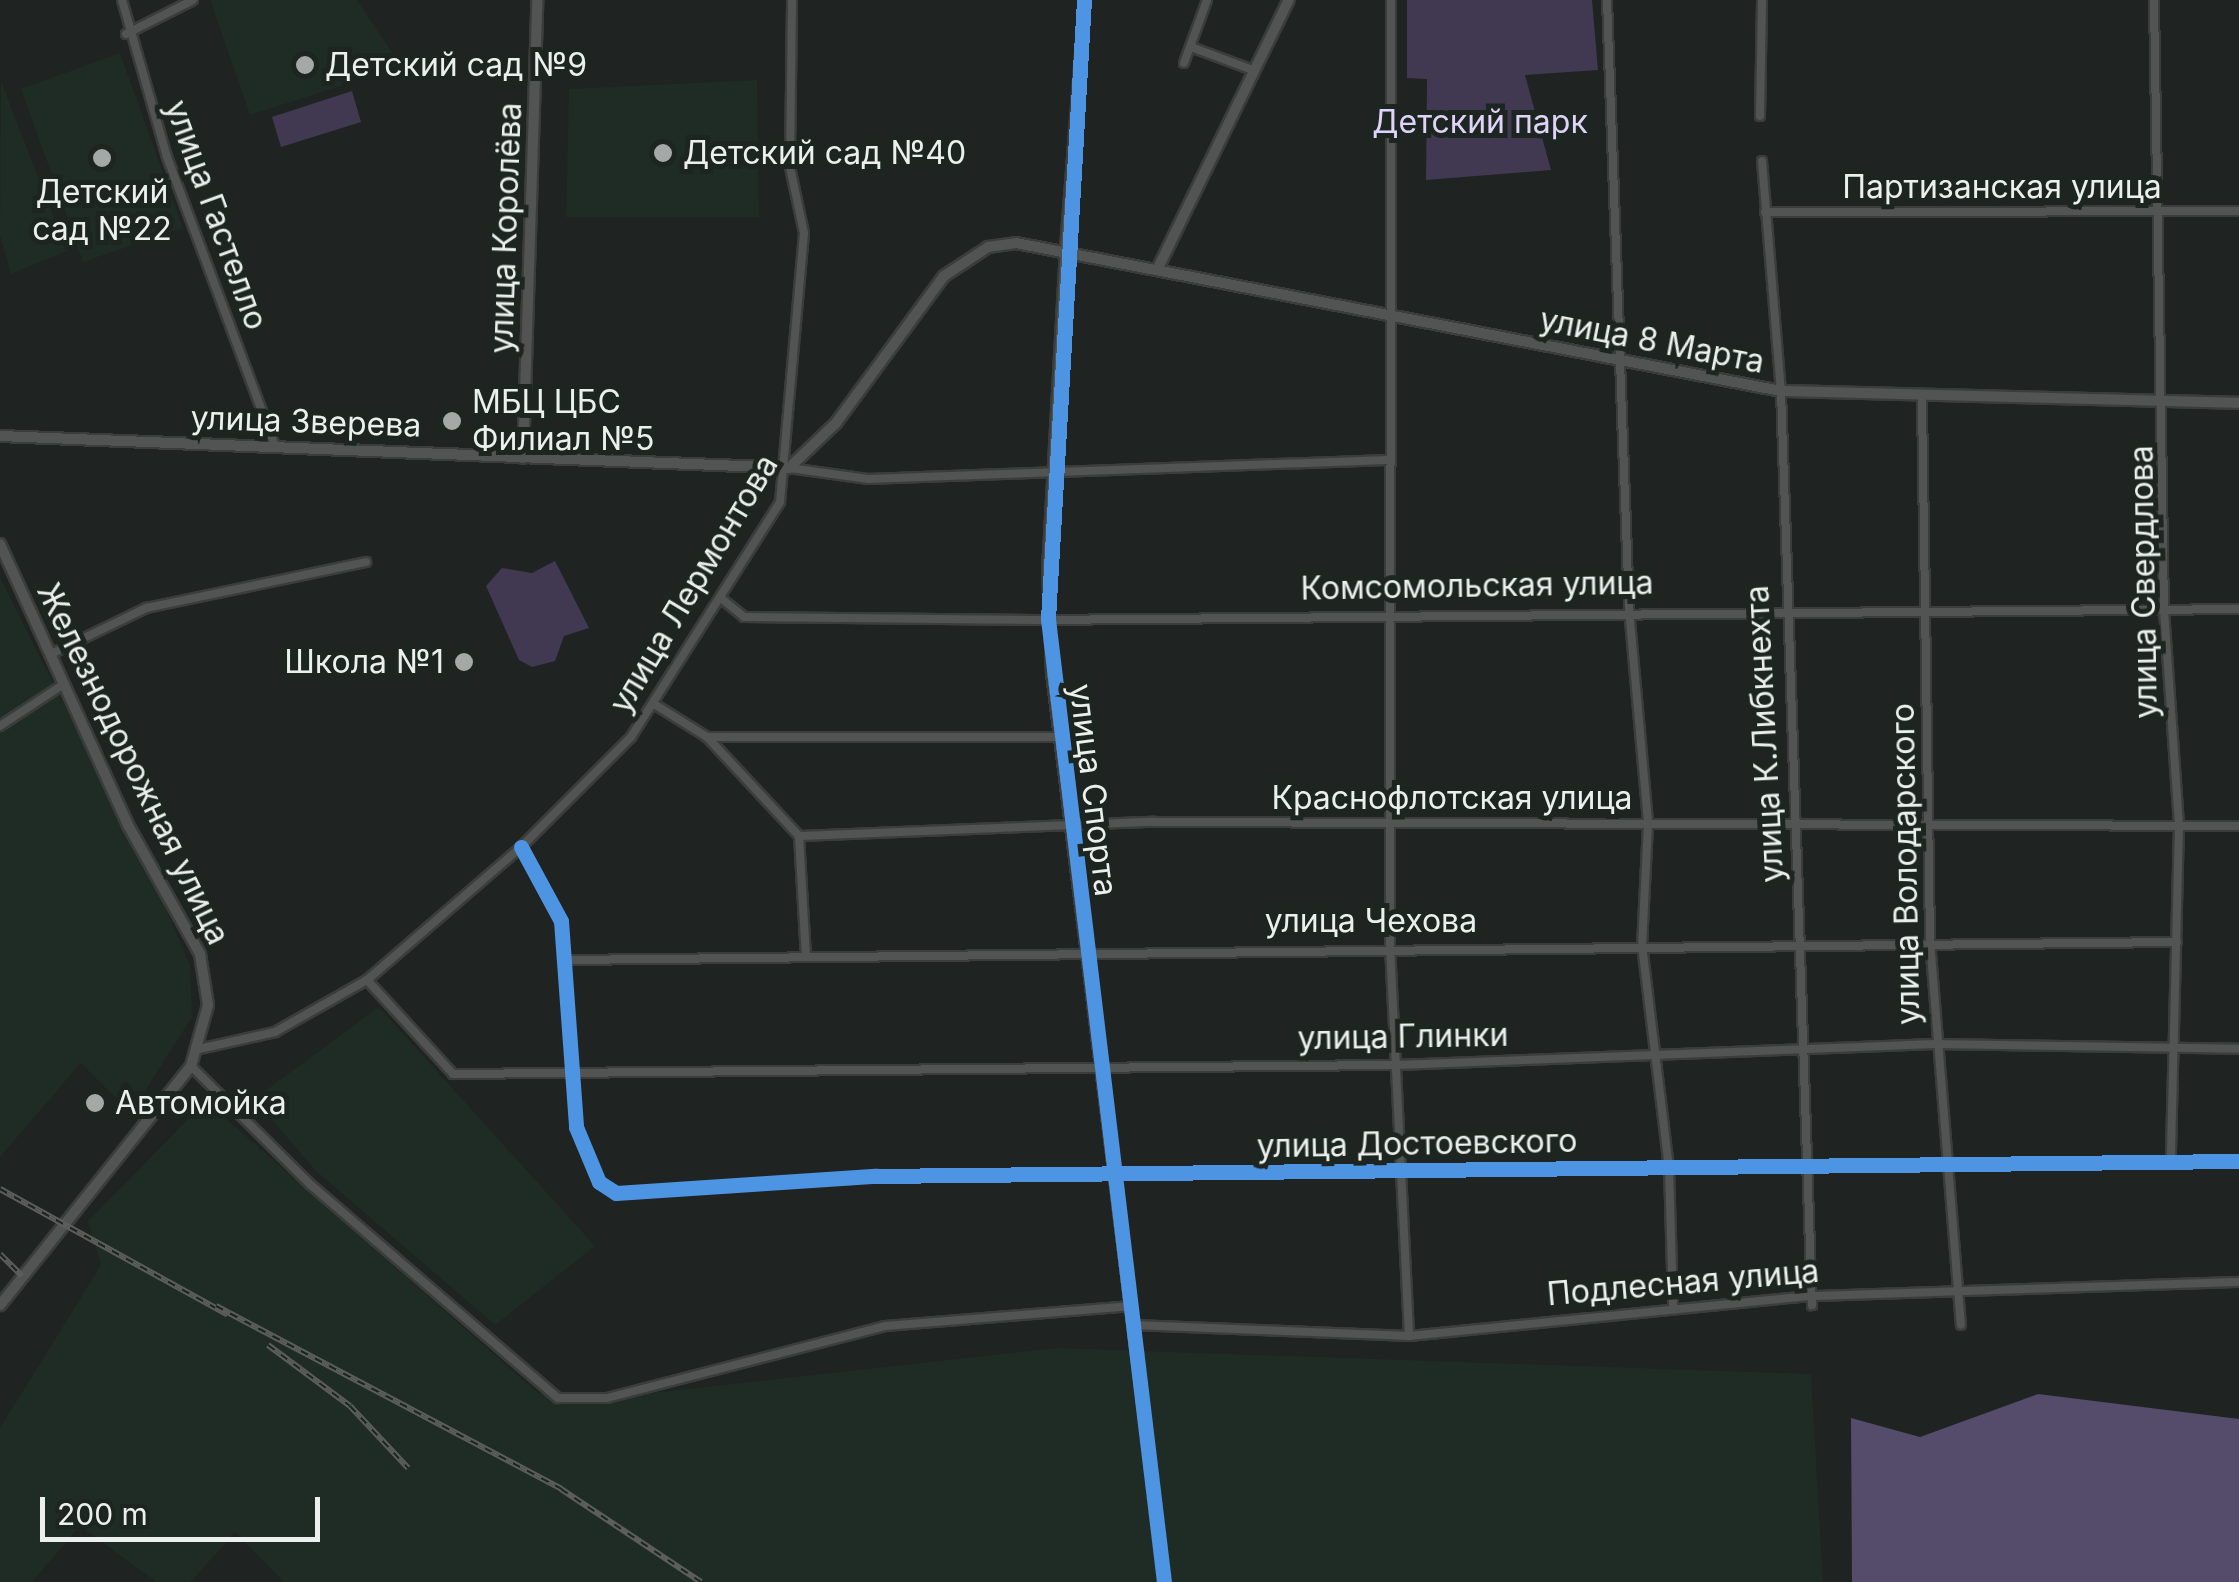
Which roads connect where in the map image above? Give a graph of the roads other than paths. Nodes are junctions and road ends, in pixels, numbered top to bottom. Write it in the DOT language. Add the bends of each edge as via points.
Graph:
graph roads {
  1 [pos="122,0"];
  2 [pos="193,0"];
  3 [pos="538,0"];
  4 [pos="792,0"];
  5 [pos="1084,0"];
  6 [pos="1206,0"];
  7 [pos="1289,0"];
  8 [pos="1391,0"];
  9 [pos="1607,0"];
  10 [pos="1762,0"];
  11 [pos="2154,0"];
  12 [pos="126,34"];
  13 [pos="1191,47"];
  14 [pos="1184,63"];
  15 [pos="1250,69"];
  16 [pos="1760,116"];
  17 [pos="1762,161"];
  18 [pos="2158,211"];
  19 [pos="2239,211"];
  20 [pos="1765,212"];
  21 [pos="1065,248"];
  22 [pos="1158,268"];
  23 [pos="1393,316"];
  24 [pos="1627,361"];
  25 [pos="1781,392"];
  26 [pos="1922,401"];
  27 [pos="2166,402"];
  28 [pos="2239,403"];
  29 [pos="0,436"];
  30 [pos="274,443"];
  31 [pos="523,458"];
  32 [pos="1387,460"];
  33 [pos="1052,467"];
  34 [pos="789,468"];
  35 [pos="0,544"];
  36 [pos="366,562"];
  37 [pos="722,599"];
  38 [pos="1924,607"];
  39 [pos="1629,609"];
  40 [pos="2239,609"];
  41 [pos="1391,610"];
  42 [pos="1782,610"];
  43 [pos="2164,610"];
  44 [pos="1048,619"];
  45 [pos="51,654"];
  46 [pos="64,684"];
  47 [pos="654,704"];
  48 [pos="0,726"];
  49 [pos="707,737"];
  50 [pos="1058,737"];
  51 [pos="1798,818"];
  52 [pos="1933,819"];
  53 [pos="1391,822"];
  54 [pos="1648,824"];
  55 [pos="2179,825"];
  56 [pos="2239,826"];
  57 [pos="1069,828"];
  58 [pos="799,836"];
  59 [pos="521,848"];
  60 [pos="1930,941"];
  61 [pos="1797,942"];
  62 [pos="2177,942"];
  63 [pos="1642,945"];
  64 [pos="1390,946"];
  65 [pos="1086,949"];
  66 [pos="806,957"];
  67 [pos="566,960"];
  68 [pos="368,980"];
  69 [pos="1934,1044"];
  70 [pos="199,1048"];
  71 [pos="2239,1049"];
  72 [pos="2176,1050"];
  73 [pos="1804,1051"];
  74 [pos="1658,1054"];
  75 [pos="1397,1065"];
  76 [pos="191,1066"];
  77 [pos="1104,1066"];
  78 [pos="569,1071"];
  79 [pos="2239,1161"];
  80 [pos="2171,1162"];
  81 [pos="1809,1164"];
  82 [pos="1954,1164"];
  83 [pos="1669,1169"];
  84 [pos="1400,1170"];
  85 [pos="1118,1178"];
  86 [pos="2239,1282"];
  87 [pos="1957,1295"];
  88 [pos="1812,1300"];
  89 [pos="0,1305"];
  90 [pos="1673,1305"];
  91 [pos="1132,1306"];
  92 [pos="1134,1325"];
  93 [pos="1960,1325"];
  94 [pos="1409,1336"];
  95 [pos="1164,1582"];
  1 -- 12 [label="street, улица Гастелло"];
  2 -- 12 [label="street" via="176,16"];
  3 -- 31 [label="main road, улица Королёва"];
  4 -- 34 [label="street" via="789,144 804,232"];
  5 -- 21 [label="street, улица Спорта"];
  6 -- 13 [label="street"];
  7 -- 15 [label="main road"];
  8 -- 23 [label="street"];
  9 -- 24 [label="street"];
  10 -- 16 [label="street"];
  11 -- 18 [label="street, улица Свердлова"];
  12 -- 30 [label="street, улица Гастелло"];
  13 -- 14 [label="street"];
  13 -- 15 [label="street"];
  15 -- 22 [label="main road"];
  17 -- 20 [label="street, улица К.Либкнехта"];
  18 -- 19 [label="street, Партизанская улица"];
  18 -- 20 [label="street, Партизанская улица"];
  18 -- 27 [label="street, улица Свердлова"];
  20 -- 25 [label="street, улица К.Либкнехта"];
  21 -- 22 [label="main road, улица 8 Марта"];
  21 -- 33 [label="street, улица Спорта"];
  21 -- 34 [label="main road, улица Лермонтова" via="1001,244 956,266 845,412"];
  22 -- 23 [label="main road, улица 8 Марта"];
  23 -- 24 [label="main road, улица 8 Марта"];
  23 -- 32 [label="street"];
  24 -- 25 [label="main road, улица 8 Марта"];
  24 -- 39 [label="street"];
  25 -- 26 [label="main road, улица 8 Марта"];
  25 -- 42 [label="street, улица К.Либкнехта"];
  26 -- 27 [label="main road, улица 8 Марта"];
  26 -- 38 [label="street, улица Володарского"];
  27 -- 28 [label="main road, улица 8 Марта"];
  27 -- 43 [label="street, улица Свердлова"];
  29 -- 30 [label="main road, улица Зверева"];
  30 -- 31 [label="main road, улица Зверева"];
  31 -- 34 [label="main road, улица Зверева"];
  32 -- 33 [label="street"];
  32 -- 41 [label="street"];
  33 -- 34 [label="street" via="868,479"];
  33 -- 44 [label="street, улица Спорта"];
  34 -- 37 [label="street, улица Лермонтова" via="780,502"];
  35 -- 45 [label="main road, Железнодорожная улица"];
  36 -- 45 [label="street" via="146,608"];
  37 -- 44 [label="street, Комсомольская улица" via="744,617"];
  37 -- 47 [label="street, улица Лермонтова"];
  38 -- 42 [label="street, Комсомольская улица"];
  38 -- 43 [label="street, Комсомольская улица"];
  38 -- 52 [label="street, улица Володарского"];
  39 -- 41 [label="street, Комсомольская улица"];
  39 -- 42 [label="street, Комсомольская улица"];
  39 -- 54 [label="street"];
  40 -- 43 [label="street, Комсомольская улица"];
  41 -- 44 [label="street, Комсомольская улица"];
  41 -- 53 [label="street"];
  42 -- 51 [label="street, улица К.Либкнехта"];
  43 -- 55 [label="street, улица Свердлова"];
  44 -- 50 [label="street, улица Спорта"];
  45 -- 46 [label="main road, Железнодорожная улица"];
  46 -- 48 [label="street"];
  46 -- 70 [label="main road, Железнодорожная улица" via="200,954 208,1005"];
  47 -- 49 [label="street"];
  47 -- 59 [label="street, улица Лермонтова"];
  49 -- 50 [label="street"];
  49 -- 58 [label="street"];
  50 -- 57 [label="street, улица Спорта"];
  51 -- 52 [label="street, Краснофлотская улица"];
  51 -- 54 [label="street, Краснофлотская улица"];
  51 -- 61 [label="street, улица К.Либкнехта"];
  52 -- 55 [label="street, Краснофлотская улица"];
  52 -- 60 [label="street, улица Володарского"];
  53 -- 54 [label="street, Краснофлотская улица"];
  53 -- 57 [label="street, Краснофлотская улица"];
  53 -- 64 [label="street"];
  54 -- 63 [label="street"];
  55 -- 56 [label="street, Краснофлотская улица"];
  55 -- 62 [label="street, улица Свердлова"];
  57 -- 58 [label="street, Краснофлотская улица"];
  57 -- 65 [label="street, улица Спорта"];
  58 -- 66 [label="street"];
  59 -- 67 [label="street" via="551,895"];
  59 -- 68 [label="street, улица Лермонтова"];
  60 -- 61 [label="street, улица Чехова"];
  60 -- 62 [label="street, улица Чехова"];
  60 -- 69 [label="street, улица Володарского"];
  61 -- 63 [label="street, улица Чехова"];
  61 -- 73 [label="street, улица К.Либкнехта"];
  62 -- 72 [label="street, улица Свердлова"];
  63 -- 64 [label="street, улица Чехова"];
  63 -- 74 [label="street"];
  64 -- 65 [label="street, улица Чехова"];
  64 -- 75 [label="street"];
  65 -- 66 [label="street, улица Чехова"];
  65 -- 77 [label="street, улица Спорта"];
  66 -- 67 [label="street, улица Чехова"];
  67 -- 78 [label="street"];
  68 -- 70 [label="street, улица Лермонтова" via="275,1032"];
  68 -- 78 [label="street, улица Глинки" via="452,1074"];
  69 -- 72 [label="street, улица Глинки"];
  69 -- 73 [label="street, улица Глинки"];
  69 -- 82 [label="street, улица Володарского"];
  70 -- 76 [label="main road, Железнодорожная улица"];
  71 -- 72 [label="street, улица Глинки"];
  72 -- 80 [label="street, улица Свердлова"];
  73 -- 74 [label="street, улица Глинки"];
  73 -- 81 [label="street, улица К.Либкнехта"];
  74 -- 75 [label="street, улица Глинки"];
  74 -- 83 [label="street"];
  75 -- 77 [label="street, улица Глинки"];
  75 -- 84 [label="street"];
  76 -- 89 [label="main road, Железнодорожная улица"];
  76 -- 91 [label="street" via="311,1184 558,1398 607,1398 885,1326"];
  77 -- 78 [label="street, улица Глинки"];
  77 -- 85 [label="street, улица Спорта"];
  78 -- 85 [label="street, улица Достоевского" via="576,1127 599,1182 616,1193 875,1176"];
  79 -- 80 [label="street, улица Достоевского"];
  80 -- 82 [label="street, улица Достоевского"];
  81 -- 82 [label="street, улица Достоевского"];
  81 -- 83 [label="street, улица Достоевского"];
  81 -- 88 [label="street, улица К.Либкнехта"];
  82 -- 87 [label="street, улица Володарского"];
  83 -- 84 [label="street, улица Достоевского"];
  83 -- 90 [label="street"];
  84 -- 85 [label="street, улица Достоевского"];
  84 -- 94 [label="street"];
  85 -- 91 [label="street, улица Спорта"];
  86 -- 87 [label="street, Подлесная улица"];
  87 -- 88 [label="street, Подлесная улица"];
  87 -- 93 [label="street, улица Володарского"];
  88 -- 90 [label="street, Подлесная улица"];
  90 -- 94 [label="street, Подлесная улица"];
  91 -- 92 [label="street, улица Спорта"];
  92 -- 94 [label="street, Подлесная улица"];
  92 -- 95 [label="street, улица Спорта"];
}
